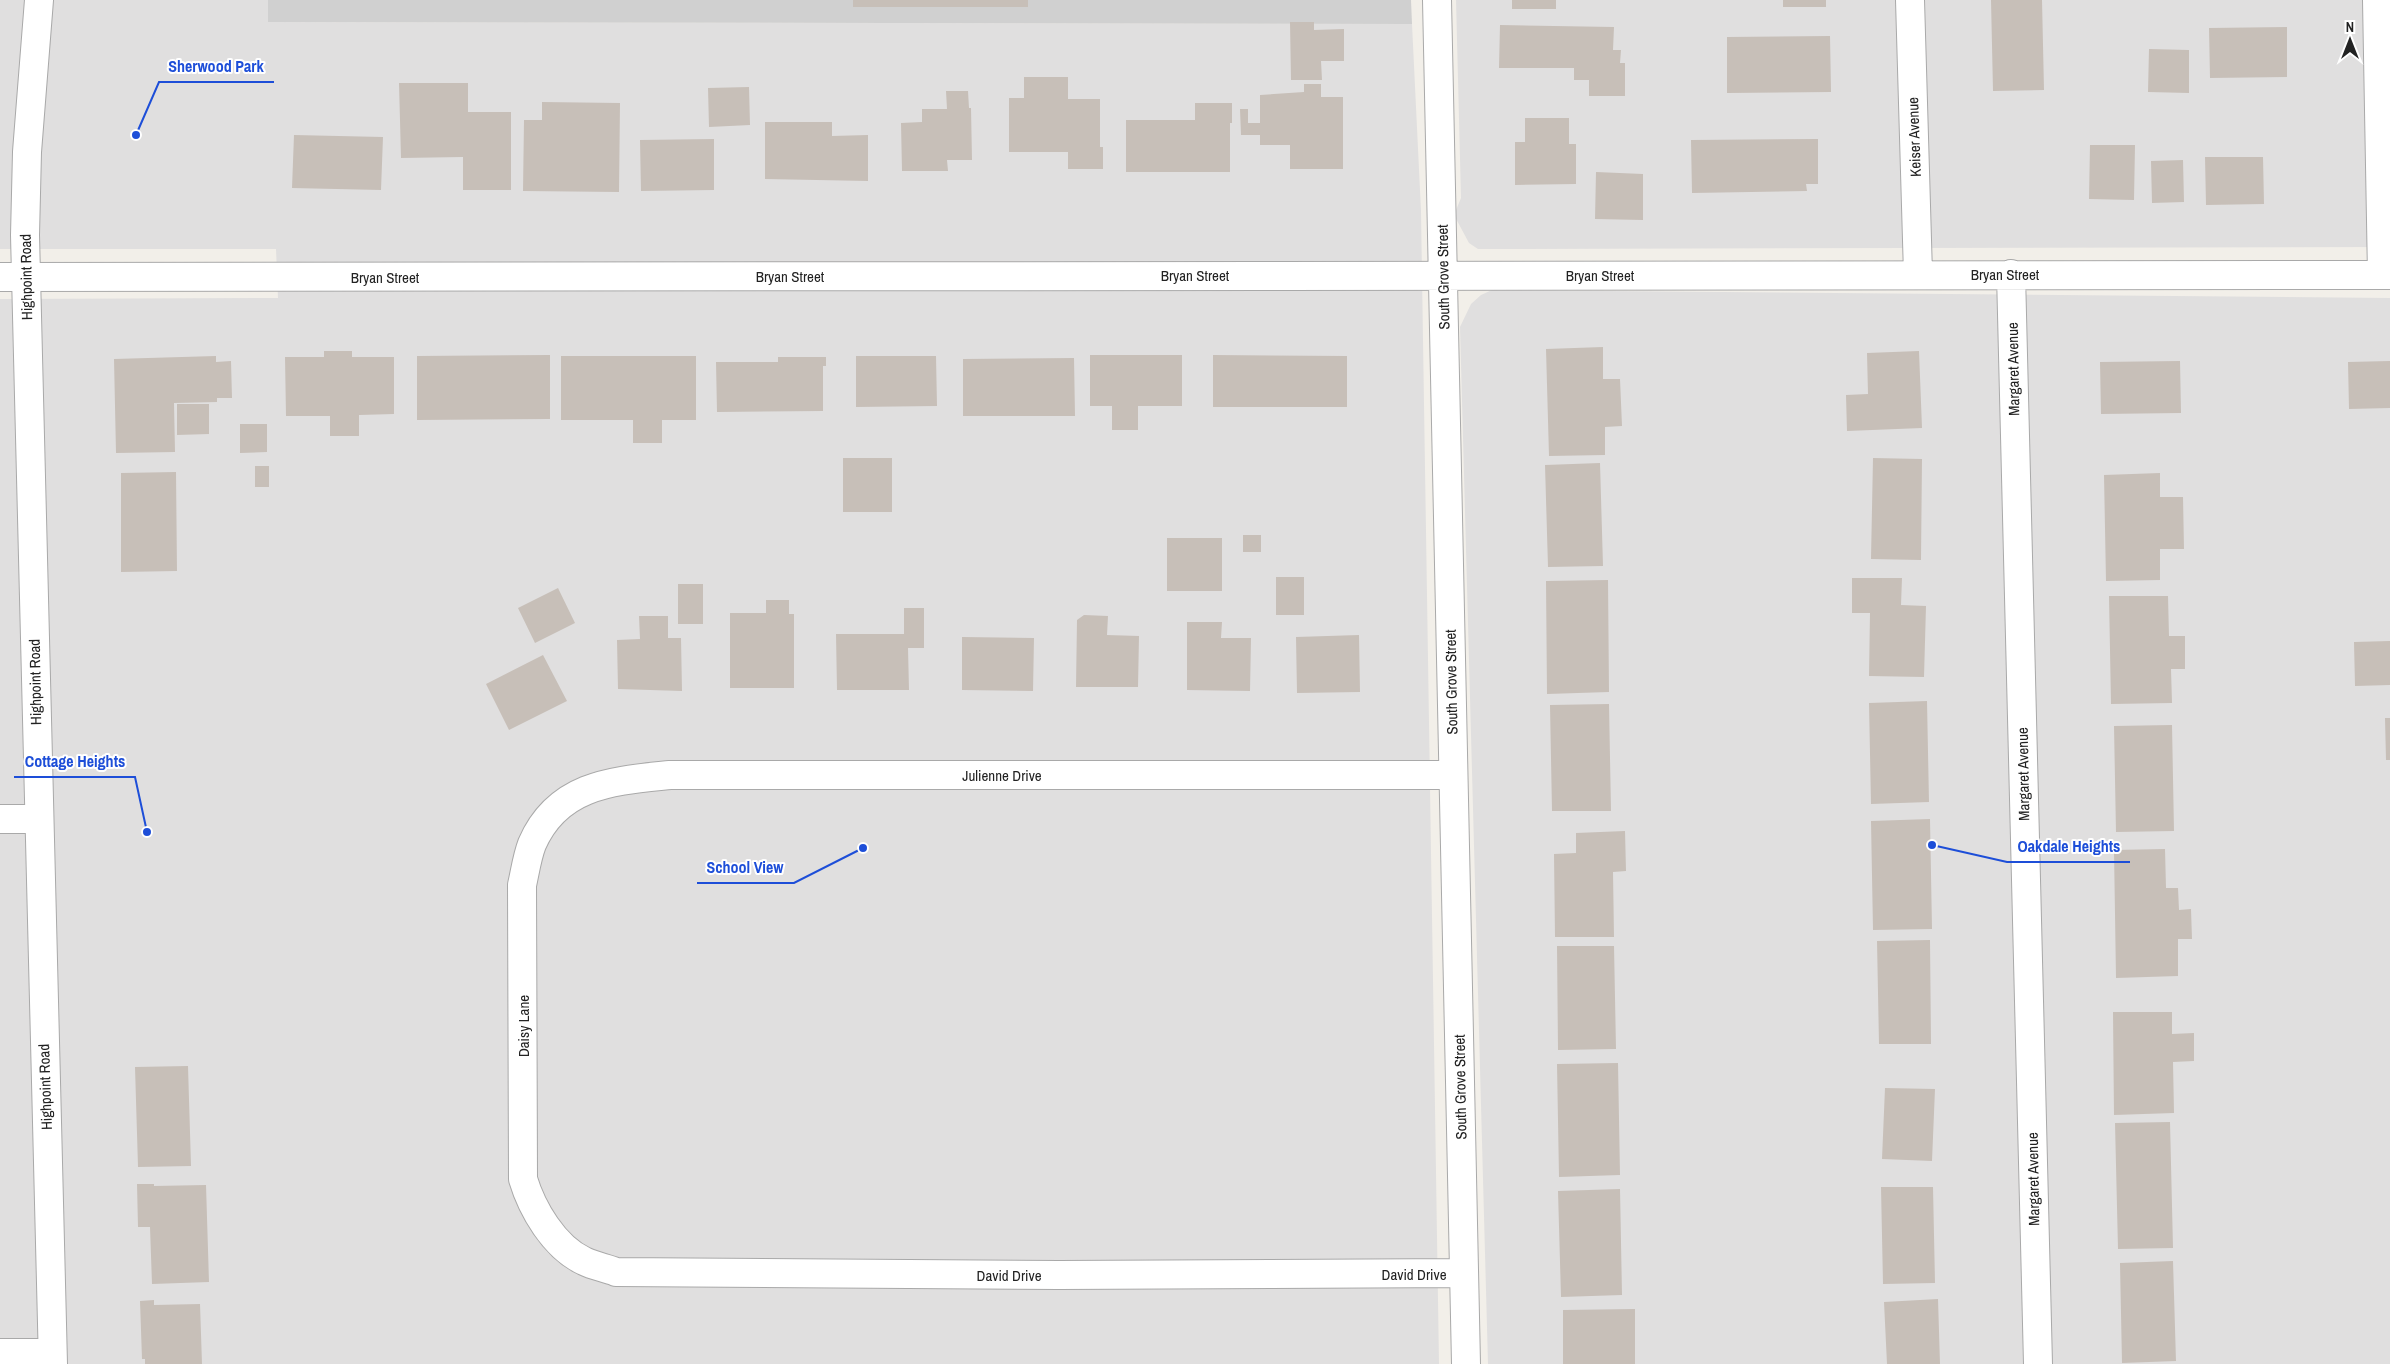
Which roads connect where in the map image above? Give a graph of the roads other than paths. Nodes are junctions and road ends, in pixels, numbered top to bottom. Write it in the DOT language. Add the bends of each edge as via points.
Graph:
graph roads {
  1 [pos="39,0"];
  2 [pos="1437,0"];
  3 [pos="1910,0"];
  4 [pos="2377,0"];
  5 [pos="1918,274"];
  6 [pos="2011,274"];
  7 [pos="1442,275"];
  8 [pos="2386,275"];
  9 [pos="13,277"];
  10 [pos="1453,775"];
  11 [pos="558,807"];
  12 [pos="0,819"];
  13 [pos="38,819"];
  14 [pos="561,1243"];
  15 [pos="1464,1273"];
  16 [pos="0,1353"];
  17 [pos="52,1358"];
  18 [pos="1466,1364"];
  19 [pos="2038,1364"];
  1 -- 9 [label="street, Highpoint Road"];
  2 -- 7 [label="street, South Grove Street"];
  3 -- 5 [label="street, Keiser Avenue"];
  4 -- 8 [label="street"];
  5 -- 6 [label="street, Bryan Street"];
  5 -- 7 [label="street, Bryan Street"];
  6 -- 8 [label="street, Bryan Street"];
  6 -- 19 [label="street, Margaret Avenue"];
  7 -- 9 [label="street, Bryan Street"];
  7 -- 10 [label="street, South Grove Street"];
  9 -- 13 [label="street, Highpoint Road"];
  10 -- 11 [label="street, Julienne Drive" via="670,775 615,780 579,792"];
  10 -- 15 [label="street, South Grove Street"];
  11 -- 14 [label="street, Daisy Lane" via="542,825 531,846 522,885 523,1179 541,1221"];
  12 -- 13 [label="street"];
  13 -- 17 [label="street, Highpoint Road"];
  14 -- 15 [label="street, David Drive" via="582,1260 616,1272"];
  15 -- 18 [label="street, South Grove Street"];
  16 -- 17 [label="street"];
}
